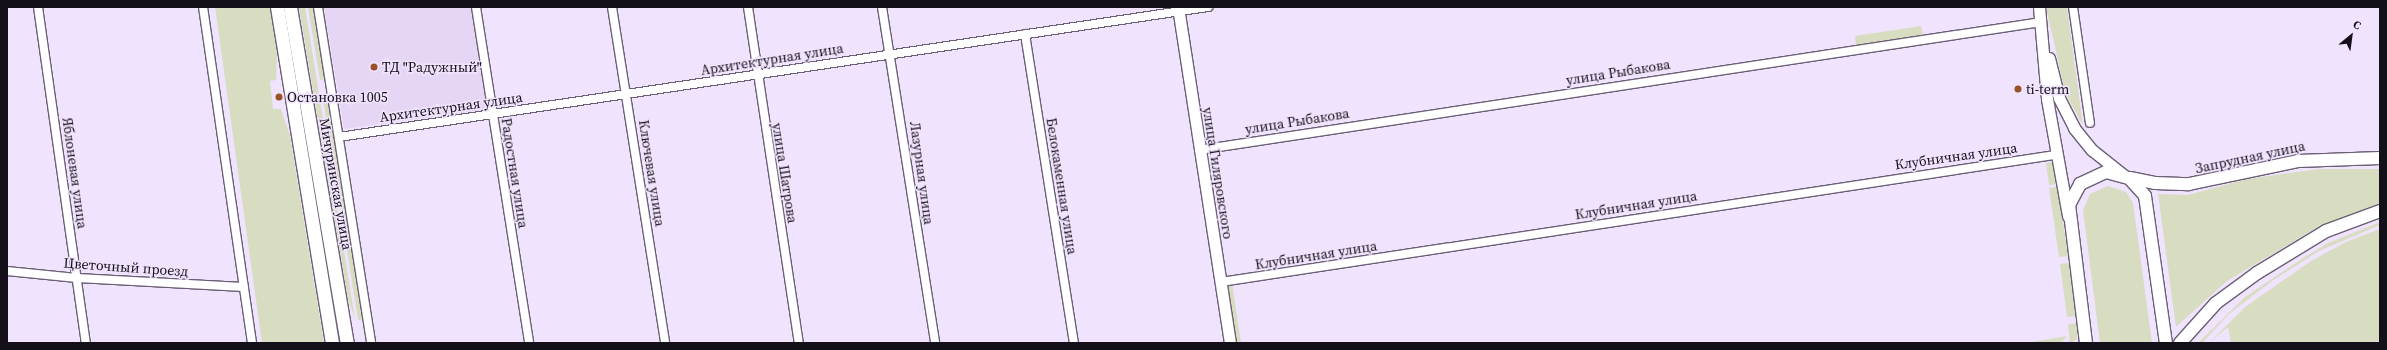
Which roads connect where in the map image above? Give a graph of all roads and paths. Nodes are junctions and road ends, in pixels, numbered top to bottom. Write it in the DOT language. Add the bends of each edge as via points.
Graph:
graph roads {
  1 [pos="38,7"];
  2 [pos="204,7"];
  3 [pos="277,7"];
  4 [pos="290,7"];
  5 [pos="318,7"];
  6 [pos="476,7"];
  7 [pos="612,7"];
  8 [pos="748,7"];
  9 [pos="882,7"];
  10 [pos="1208,7"];
  11 [pos="2039,7"];
  12 [pos="2073,7"];
  13 [pos="1178,9"];
  14 [pos="2041,22"];
  15 [pos="1025,34"];
  16 [pos="892,54"];
  17 [pos="759,74"];
  18 [pos="626,95"];
  19 [pos="492,114"];
  20 [pos="2090,123"];
  21 [pos="340,137"];
  22 [pos="1199,150"];
  23 [pos="2055,155"];
  24 [pos="2380,158"];
  25 [pos="2127,177"];
  26 [pos="2380,211"];
  27 [pos="2069,218"];
  28 [pos="7,271"];
  29 [pos="77,278"];
  30 [pos="1221,282"];
  31 [pos="244,287"];
  32 [pos="86,343"];
  33 [pos="252,343"];
  34 [pos="332,343"];
  35 [pos="347,343"];
  36 [pos="371,343"];
  37 [pos="529,343"];
  38 [pos="665,343"];
  39 [pos="799,343"];
  40 [pos="935,343"];
  41 [pos="1074,343"];
  42 [pos="1230,343"];
  43 [pos="2086,343"];
  44 [pos="2166,343"];
  45 [pos="2180,343"];
  1 -- 29 [label="street, Яблоневая улица"];
  2 -- 31 [label="street"];
  3 -- 34 [label="main road, Мичуринская улица"];
  4 -- 35 [label="main road, Мичуринская улица"];
  5 -- 21 [label="street"];
  6 -- 19 [label="street, Радостная улица"];
  7 -- 18 [label="street, Ключевая улица"];
  8 -- 17 [label="street, улица Шатрова"];
  9 -- 16 [label="street, Лазурная улица"];
  10 -- 13 [label="street, Архитектурная улица"];
  11 -- 14 [label="street"];
  12 -- 20 [label="street"];
  13 -- 15 [label="street, Архитектурная улица"];
  13 -- 22 [label="street, улица Гиляровского"];
  14 -- 22 [label="street, улица Рыбакова"];
  14 -- 23 [label="street"];
  14 -- 25 [label="street" via="2061,102 2087,144"];
  15 -- 16 [label="street, Архитектурная улица"];
  15 -- 41 [label="street, Белокаменная улица"];
  16 -- 17 [label="street, Архитектурная улица"];
  16 -- 40 [label="street, Лазурная улица"];
  17 -- 18 [label="street, Архитектурная улица"];
  17 -- 39 [label="street, улица Шатрова"];
  18 -- 19 [label="street, Архитектурная улица"];
  18 -- 38 [label="street, Ключевая улица"];
  19 -- 21 [label="street, Архитектурная улица"];
  19 -- 37 [label="street, Радостная улица"];
  21 -- 36 [label="street"];
  22 -- 30 [label="street, улица Гиляровского"];
  23 -- 27 [label="street"];
  23 -- 30 [label="street, Клубничная улица"];
  24 -- 25 [label="main road, Запрудная улица" via="2298,160 2189,184 2155,183"];
  25 -- 27 [label="main road, Запрудная улица" via="2106,172 2084,180 2071,199"];
  25 -- 44 [label="main road" via="2138,186 2147,202"];
  26 -- 45 [label="main road" via="2320,234 2257,273 2216,303"];
  27 -- 43 [label="main road, Запрудная улица"];
  28 -- 29 [label="street, Цветочный проезд"];
  29 -- 31 [label="street, Цветочный проезд"];
  29 -- 32 [label="street, Яблоневая улица"];
  30 -- 42 [label="street, улица Гиляровского"];
  31 -- 33 [label="street"];
}
